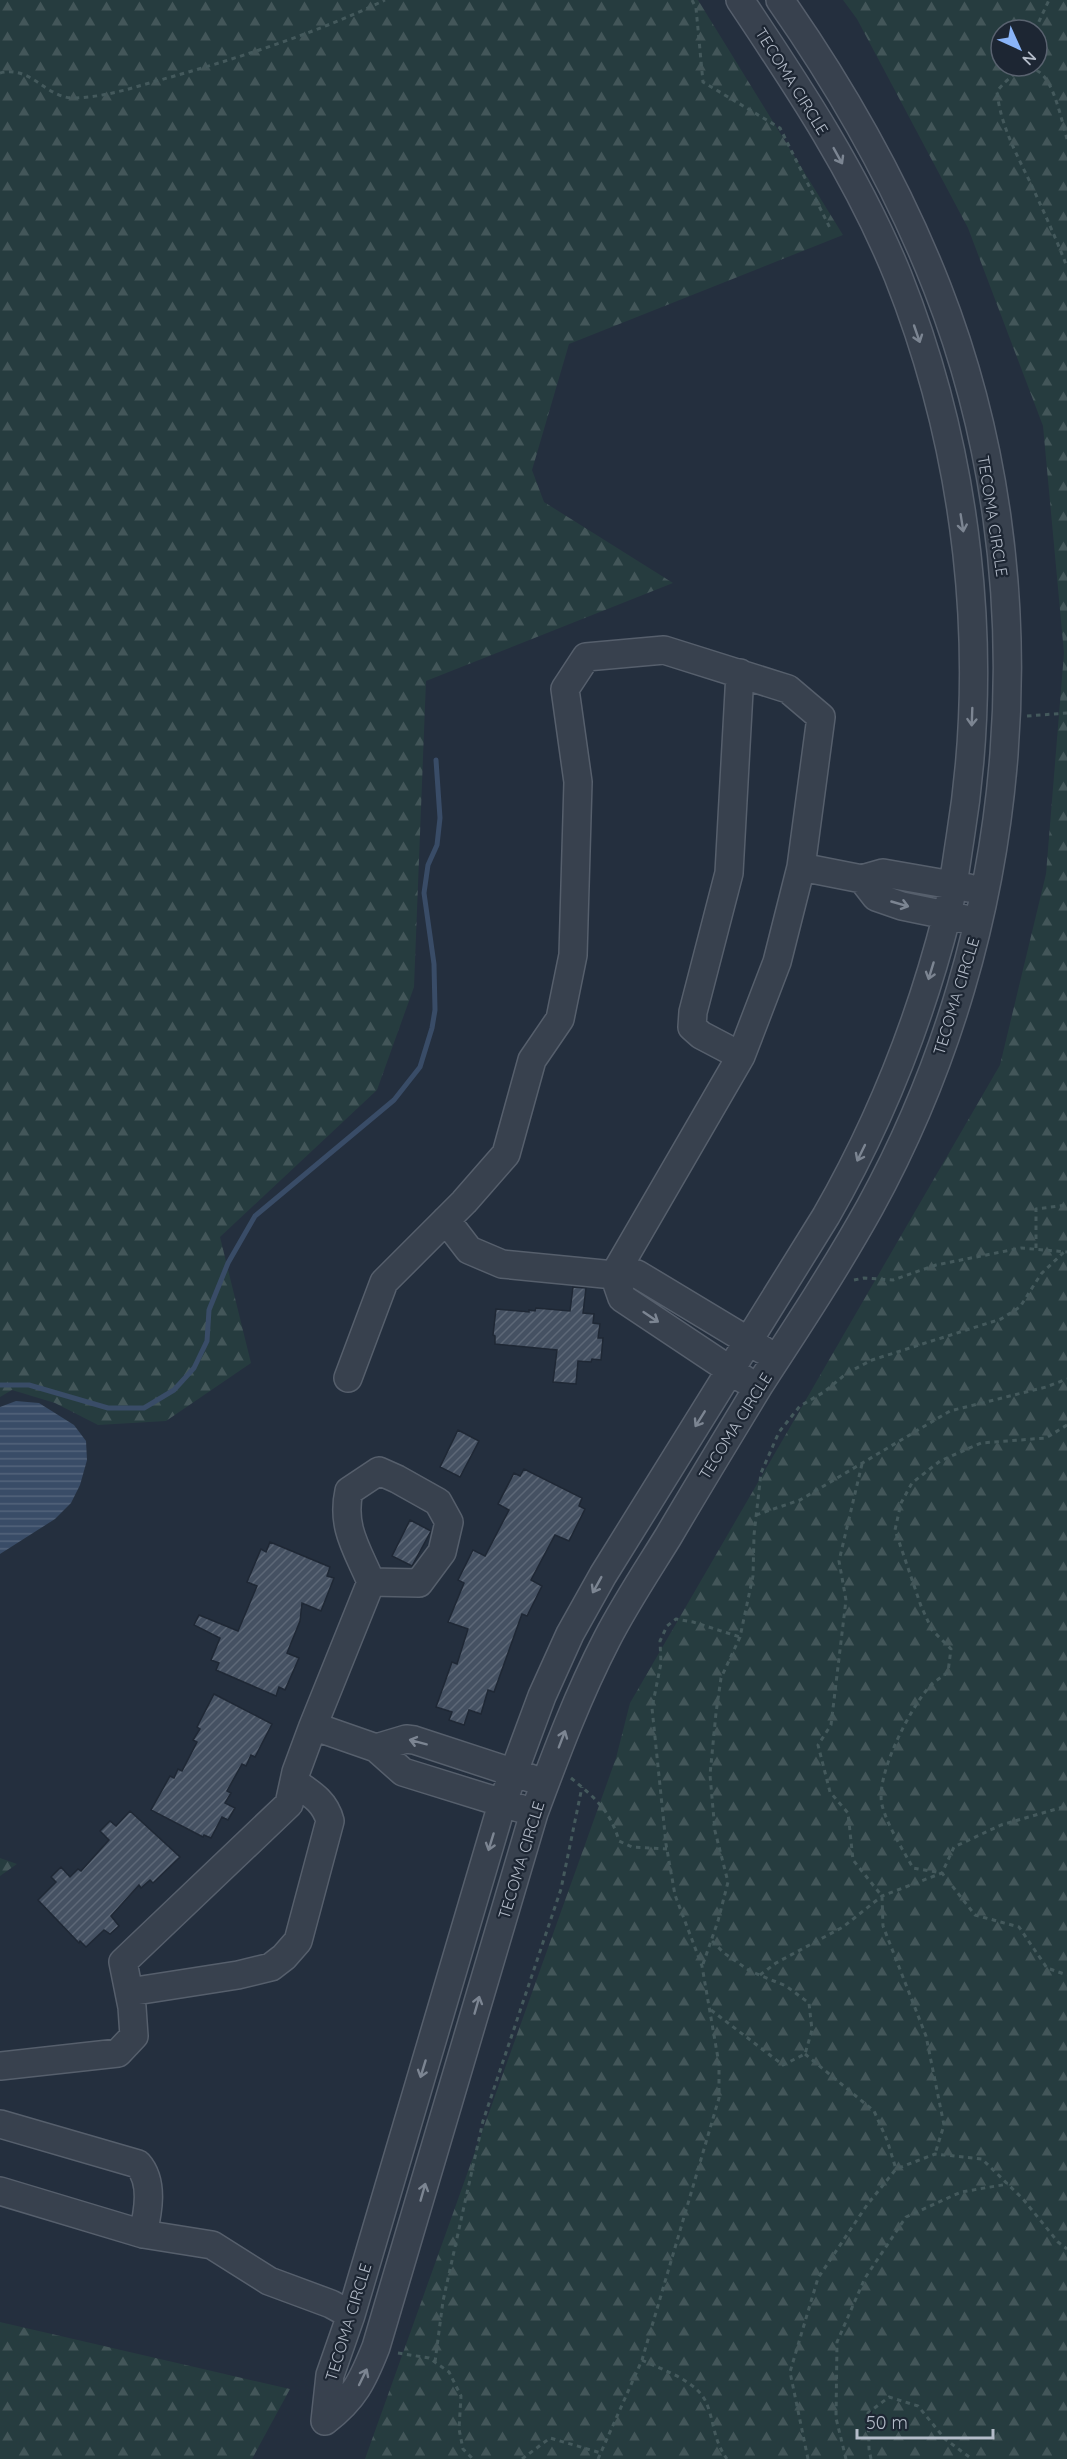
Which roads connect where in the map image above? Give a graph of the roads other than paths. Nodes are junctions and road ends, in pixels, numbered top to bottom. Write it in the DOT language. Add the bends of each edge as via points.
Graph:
graph roads {
  1 [pos="740,0"];
  2 [pos="780,0"];
  3 [pos="812,47"];
  4 [pos="783,64"];
  5 [pos="979,427"];
  6 [pos="947,434"];
  7 [pos="740,673"];
  8 [pos="801,867"];
  9 [pos="862,879"];
  10 [pos="953,886"];
  11 [pos="985,891"];
  12 [pos="947,915"];
  13 [pos="978,922"];
  14 [pos="741,1056"];
  15 [pos="446,1220"];
  16 [pos="614,1275"];
  17 [pos="749,1342"];
  18 [pos="777,1358"];
  19 [pos="731,1370"];
  20 [pos="348,1378"];
  21 [pos="758,1389"];
  22 [pos="371,1582"];
  23 [pos="314,1726"];
  24 [pos="376,1748"];
  25 [pos="456,1754"];
  26 [pos="513,1773"];
  27 [pos="557,1780"];
  28 [pos="294,1782"];
  29 [pos="446,1786"];
  30 [pos="502,1804"];
  31 [pos="534,1813"];
  32 [pos="129,1992"];
  33 [pos="0,2066"];
  34 [pos="0,2124"];
  35 [pos="0,2191"];
  36 [pos="143,2234"];
  37 [pos="351,2315"];
  1 -- 4 [label="street, TECOMA CIRCLE"];
  2 -- 3 [label="street, TECOMA CIRCLE"];
  3 -- 4 [label="street"];
  3 -- 5 [label="street, TECOMA CIRCLE" via="866,136 911,227 948,320"];
  4 -- 6 [label="street, TECOMA CIRCLE, one-way" via="838,155 884,245 930,370"];
  5 -- 6 [label="street"];
  5 -- 11 [label="street, TECOMA CIRCLE" via="1000,551 1007,687 1001,788"];
  6 -- 10 [label="street, TECOMA CIRCLE, one-way" via="969,569 973,634 970,768"];
  7 -- 8 [label="street" via="788,688 821,717"];
  7 -- 14 [label="street" via="729,873 692,1028"];
  7 -- 15 [label="street" via="664,650 586,657 565,689 578,782 573,955 560,1018 532,1060 506,1154"];
  8 -- 9 [label="street"];
  8 -- 14 [label="street" via="777,962"];
  9 -- 10 [label="street" via="883,873"];
  9 -- 12 [label="street, one-way" via="876,897"];
  10 -- 11 [label="street"];
  10 -- 12 [label="street, TECOMA CIRCLE"];
  11 -- 13 [label="street, TECOMA CIRCLE"];
  12 -- 13 [label="street"];
  12 -- 17 [label="street, TECOMA CIRCLE, one-way" via="912,1033 859,1157"];
  13 -- 18 [label="street, TECOMA CIRCLE" via="952,1019 916,1114 855,1234"];
  14 -- 16 [label="street"];
  15 -- 16 [label="street" via="469,1250 502,1264"];
  15 -- 20 [label="street" via="384,1282"];
  16 -- 17 [label="street" via="637,1274"];
  16 -- 19 [label="street, one-way" via="622,1298"];
  17 -- 18 [label="street"];
  17 -- 19 [label="street, TECOMA CIRCLE"];
  18 -- 21 [label="street, TECOMA CIRCLE"];
  19 -- 21 [label="street"];
  19 -- 26 [label="street, TECOMA CIRCLE, one-way" via="570,1634"];
  27 -- 21 [label="street, TECOMA CIRCLE, one-way" via="566,1728 609,1634"];
  22 -- 23 [label="street"];
  23 -- 24 [label="street"];
  23 -- 28 [label="street"];
  25 -- 24 [label="street, one-way" via="406,1739"];
  24 -- 29 [label="street" via="404,1772"];
  25 -- 26 [label="street"];
  25 -- 29 [label="street"];
  26 -- 27 [label="street"];
  26 -- 30 [label="street, TECOMA CIRCLE"];
  27 -- 31 [label="street, TECOMA CIRCLE"];
  28 -- 32 [label="street" via="289,1804 123,1962"];
  28 -- 32 [label="street" via="322,1802 330,1821 298,1941 271,1967"];
  29 -- 30 [label="street"];
  30 -- 31 [label="street"];
  30 -- 37 [label="street, TECOMA CIRCLE, one-way"];
  37 -- 31 [label="street, TECOMA CIRCLE, one-way" via="330,2375 325,2421 350,2399 376,2347"];
  32 -- 33 [label="street" via="134,2036 118,2053"];
  34 -- 36 [label="street" via="138,2164 145,2171 148,2187"];
  35 -- 36 [label="street"];
  36 -- 37 [label="street" via="212,2245 269,2282 332,2304"];
}
